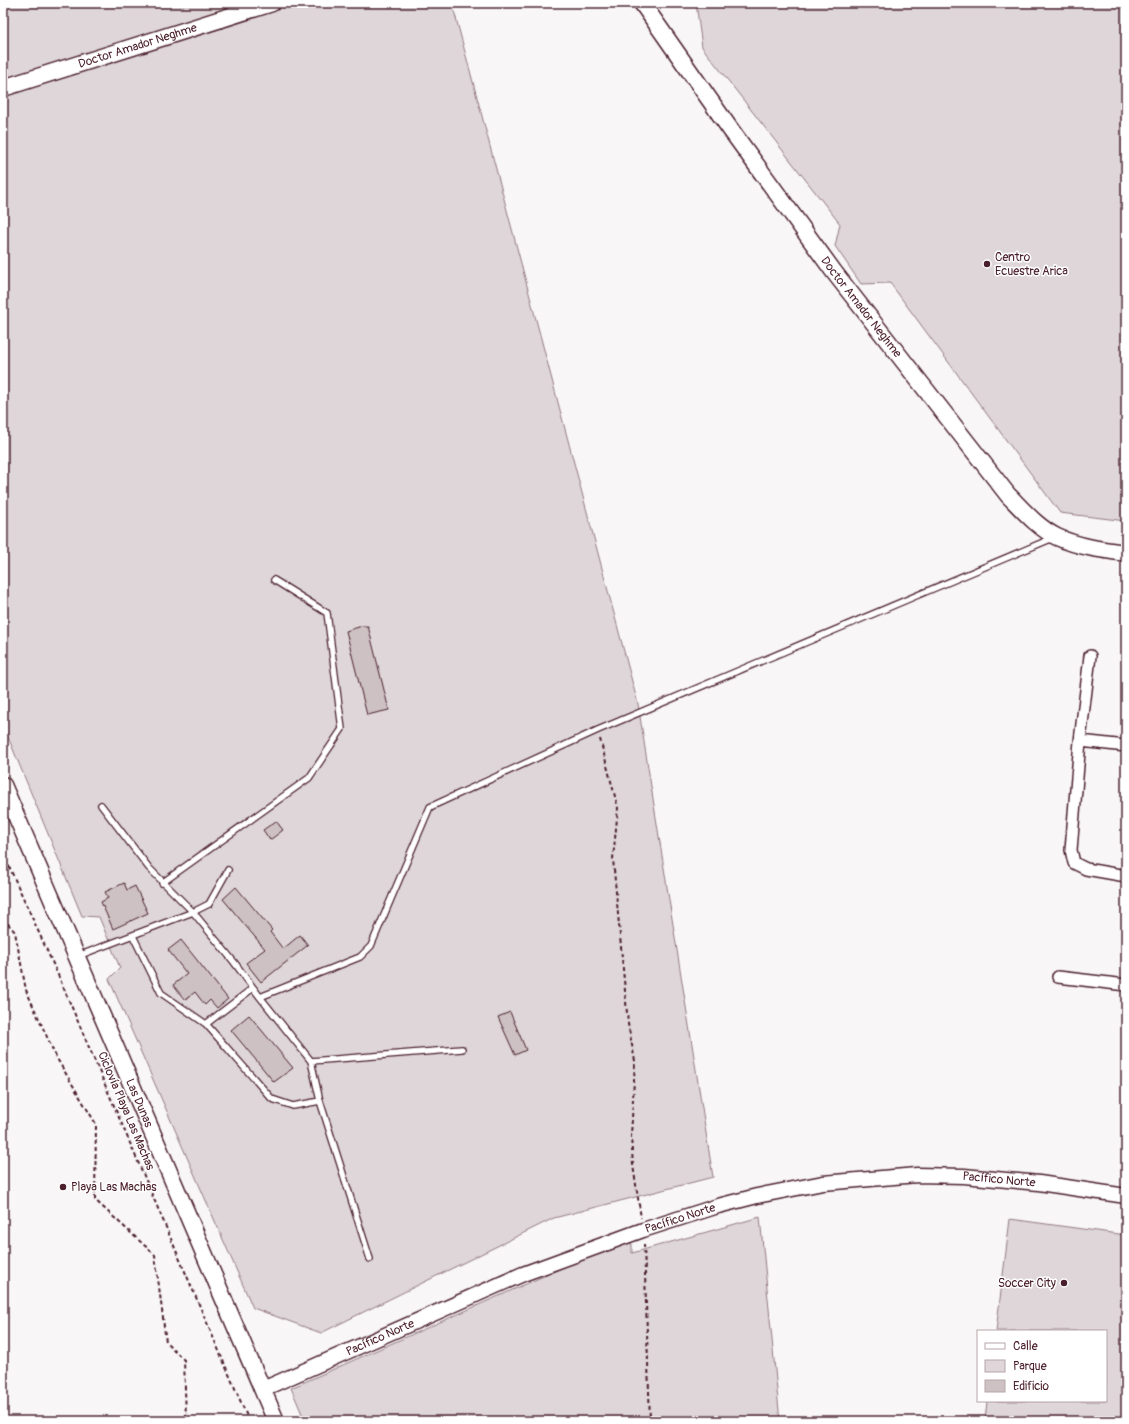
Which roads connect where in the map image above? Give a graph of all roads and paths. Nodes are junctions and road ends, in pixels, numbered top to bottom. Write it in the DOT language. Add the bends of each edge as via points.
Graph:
graph roads {
  1 [pos="272,3"];
  2 [pos="642,3"];
  3 [pos="3,88"];
  4 [pos="1056,537"];
  5 [pos="1126,553"];
  6 [pos="274,580"];
  7 [pos="1090,656"];
  8 [pos="598,730"];
  9 [pos="1080,741"];
  10 [pos="1126,746"];
  11 [pos="3,785"];
  12 [pos="101,805"];
  13 [pos="3,853"];
  14 [pos="228,870"];
  15 [pos="1126,876"];
  16 [pos="162,883"];
  17 [pos="193,912"];
  18 [pos="3,918"];
  19 [pos="133,936"];
  20 [pos="76,957"];
  21 [pos="1058,977"];
  22 [pos="1126,985"];
  23 [pos="253,988"];
  24 [pos="260,997"];
  25 [pos="206,1024"];
  26 [pos="462,1049"];
  27 [pos="311,1061"];
  28 [pos="320,1101"];
  29 [pos="1126,1196"];
  30 [pos="643,1230"];
  31 [pos="370,1259"];
  32 [pos="263,1389"];
  33 [pos="188,1421"];
  34 [pos="249,1421"];
  35 [pos="276,1421"];
  36 [pos="650,1421"];
  1 -- 3 [label="main road, Doctor Amador Neghme"];
  2 -- 4 [label="main road, Doctor Amador Neghme" via="834,272 1008,495 1033,520"];
  4 -- 5 [label="main road, Doctor Amador Neghme" via="1077,545"];
  4 -- 8 [label="lane"];
  6 -- 16 [label="lane" via="327,613 342,729 309,778"];
  7 -- 9 [label="street"];
  8 -- 24 [label="lane" via="430,807 371,946 360,957"];
  8 -- 30 [label="path" via="618,808 613,859 628,1024 634,1061 632,1165"];
  9 -- 10 [label="street"];
  9 -- 15 [label="street" via="1071,850 1074,863 1086,869"];
  11 -- 20 [label="main road, Las Dunas"];
  12 -- 16 [label="lane"];
  13 -- 34 [label="path, Ciclovía Playa Las Machas"];
  14 -- 17 [label="lane" via="209,904"];
  16 -- 17 [label="lane"];
  17 -- 19 [label="lane"];
  17 -- 23 [label="lane"];
  18 -- 33 [label="path" via="15,932 26,990 56,1058 96,1124 95,1200 155,1255 166,1342 184,1360"];
  19 -- 20 [label="lane"];
  19 -- 25 [label="lane" via="161,993"];
  20 -- 32 [label="main road, Las Dunas"];
  21 -- 22 [label="street"];
  23 -- 24 [label="lane"];
  23 -- 25 [label="lane"];
  24 -- 27 [label="lane"];
  25 -- 28 [label="lane" via="272,1098 294,1106"];
  26 -- 27 [label="lane"];
  27 -- 28 [label="lane"];
  28 -- 31 [label="lane"];
  29 -- 30 [label="street, Pacífico Norte" via="964,1176 869,1178 823,1183 757,1196"];
  30 -- 32 [label="street, Pacífico Norte" via="523,1274"];
  30 -- 36 [label="path"];
  32 -- 35 [label="main road, Las Dunas"];
}
